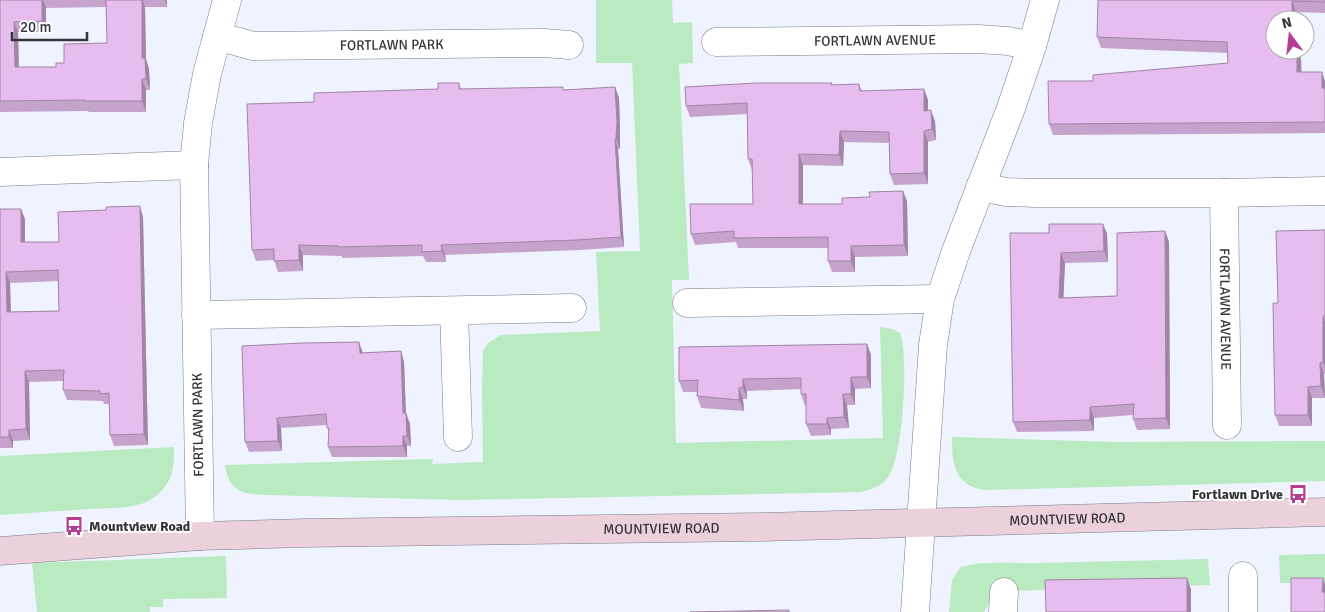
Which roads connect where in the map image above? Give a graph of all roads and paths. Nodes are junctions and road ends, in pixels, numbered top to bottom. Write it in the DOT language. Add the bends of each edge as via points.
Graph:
graph roads {
  1 [pos="227,0"];
  2 [pos="1045,0"];
  3 [pos="217,36"];
  4 [pos="716,42"];
  5 [pos="569,45"];
  6 [pos="1032,46"];
  7 [pos="194,165"];
  8 [pos="0,172"];
  9 [pos="980,187"];
  10 [pos="1325,191"];
  11 [pos="1224,193"];
  12 [pos="940,299"];
  13 [pos="686,302"];
  14 [pos="572,308"];
  15 [pos="454,312"];
  16 [pos="196,315"];
  17 [pos="1227,425"];
  18 [pos="458,437"];
  19 [pos="1325,512"];
  20 [pos="921,522"];
  21 [pos="200,536"];
  22 [pos="0,551"];
  23 [pos="1243,576"];
  24 [pos="915,612"];
  25 [pos="1243,612"];
  1 -- 3 [label="street, FORTLAWN PARK"];
  2 -- 6 [label="street"];
  3 -- 5 [label="street, FORTLAWN PARK" via="253,46"];
  3 -- 7 [label="street, FORTLAWN PARK" via="198,123"];
  4 -- 6 [label="street, FORTLAWN AVENUE" via="978,39"];
  6 -- 9 [label="street"];
  7 -- 8 [label="street"];
  7 -- 16 [label="street, FORTLAWN PARK"];
  9 -- 11 [label="street" via="1036,194"];
  9 -- 12 [label="street"];
  10 -- 11 [label="street"];
  11 -- 17 [label="street, FORTLAWN AVENUE"];
  12 -- 13 [label="street"];
  12 -- 20 [label="street" via="933,346"];
  14 -- 15 [label="street"];
  15 -- 16 [label="street"];
  15 -- 18 [label="street"];
  16 -- 21 [label="street, FORTLAWN PARK"];
  19 -- 20 [label="street, MOUNTVIEW ROAD"];
  20 -- 21 [label="street, MOUNTVIEW ROAD"];
  20 -- 24 [label="street"];
  21 -- 22 [label="street, MOUNTVIEW ROAD"];
  23 -- 25 [label="street"];
}
